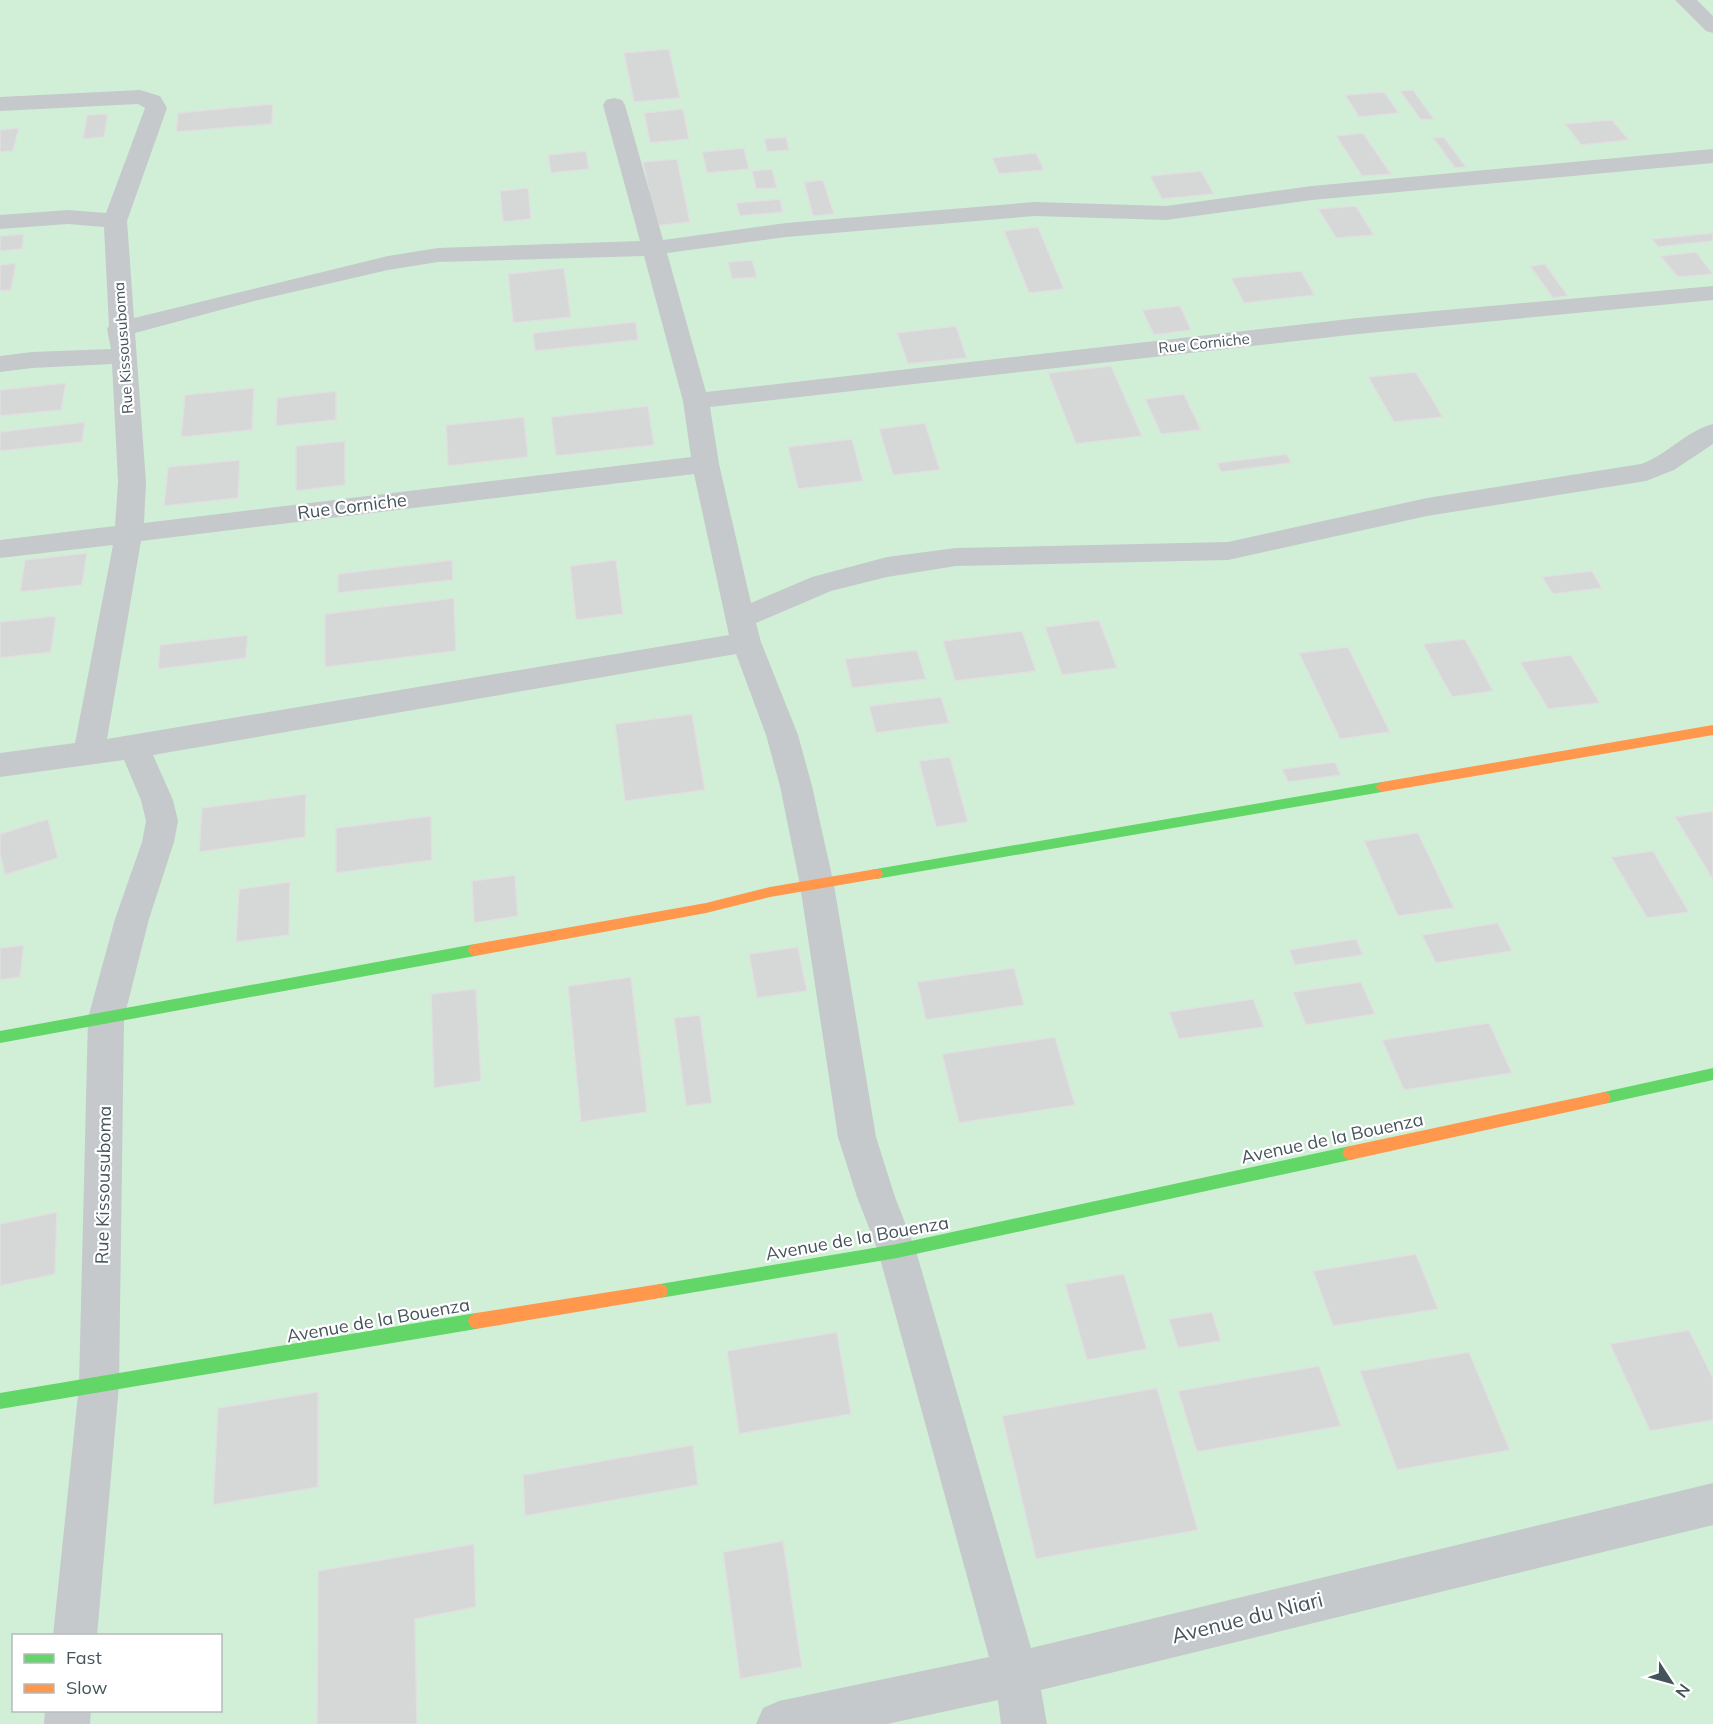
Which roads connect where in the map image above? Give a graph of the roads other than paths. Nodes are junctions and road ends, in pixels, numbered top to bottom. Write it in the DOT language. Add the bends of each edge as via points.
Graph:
graph roads {
  1 [pos="1685,0"];
  2 [pos="1713,27"];
  3 [pos="0,104"];
  4 [pos="614,105"];
  5 [pos="1713,156"];
  6 [pos="115,221"];
  7 [pos="0,222"];
  8 [pos="654,248"];
  9 [pos="1711,295"];
  10 [pos="120,329"];
  11 [pos="125,356"];
  12 [pos="0,364"];
  13 [pos="696,401"];
  14 [pos="1713,432"];
  15 [pos="705,464"];
  16 [pos="129,532"];
  17 [pos="0,549"];
  18 [pos="744,630"];
  19 [pos="1713,730"];
  20 [pos="134,747"];
  21 [pos="89,752"];
  22 [pos="0,765"];
  23 [pos="817,885"];
  24 [pos="106,1018"];
  25 [pos="0,1037"];
  26 [pos="1713,1074"];
  27 [pos="897,1251"];
  28 [pos="99,1385"];
  29 [pos="0,1401"];
  30 [pos="1713,1504"];
  31 [pos="75,1634"];
  32 [pos="1016,1674"];
  33 [pos="779,1724"];
  34 [pos="1024,1724"];
  1 -- 2 [label="street"];
  3 -- 6 [label="street, Rue Kissousuboma" via="140,97 152,101 156,108"];
  4 -- 8 [label="street"];
  5 -- 8 [label="street" via="1323,192 1166,213 1035,209 786,230"];
  6 -- 7 [label="street" via="68,217"];
  6 -- 10 [label="street, Rue Kissousuboma"];
  8 -- 10 [label="street" via="411,259"];
  8 -- 13 [label="street"];
  9 -- 13 [label="street, Rue Corniche" via="1358,326"];
  10 -- 11 [label="street, Rue Kissousuboma"];
  11 -- 12 [label="street"];
  11 -- 16 [label="street, Rue Kissousuboma" via="132,482"];
  13 -- 15 [label="street"];
  14 -- 18 [label="street" via="1680,457 1646,472 1427,507 1228,551 956,557 887,567 822,584"];
  15 -- 16 [label="street, Rue Corniche"];
  15 -- 18 [label="street"];
  16 -- 17 [label="street, Rue Corniche"];
  16 -- 21 [label="street, Rue Kissousuboma"];
  18 -- 20 [label="street"];
  18 -- 23 [label="street" via="782,735"];
  19 -- 23 [label="street"];
  20 -- 21 [label="street"];
  20 -- 24 [label="street, Rue Kissousuboma" via="162,821"];
  21 -- 22 [label="street"];
  23 -- 24 [label="street"];
  23 -- 27 [label="street" via="857,1137"];
  24 -- 25 [label="street"];
  24 -- 28 [label="street, Rue Kissousuboma"];
  26 -- 27 [label="street, Avenue de la Bouenza"];
  27 -- 28 [label="street, Avenue de la Bouenza"];
  27 -- 32 [label="street"];
  28 -- 29 [label="street, Avenue de la Bouenza"];
  28 -- 31 [label="street, Rue Kissousuboma"];
  30 -- 32 [label="street, Avenue du Niari"];
  32 -- 33 [label="street, Avenue du Niari"];
  32 -- 34 [label="street"];
}
